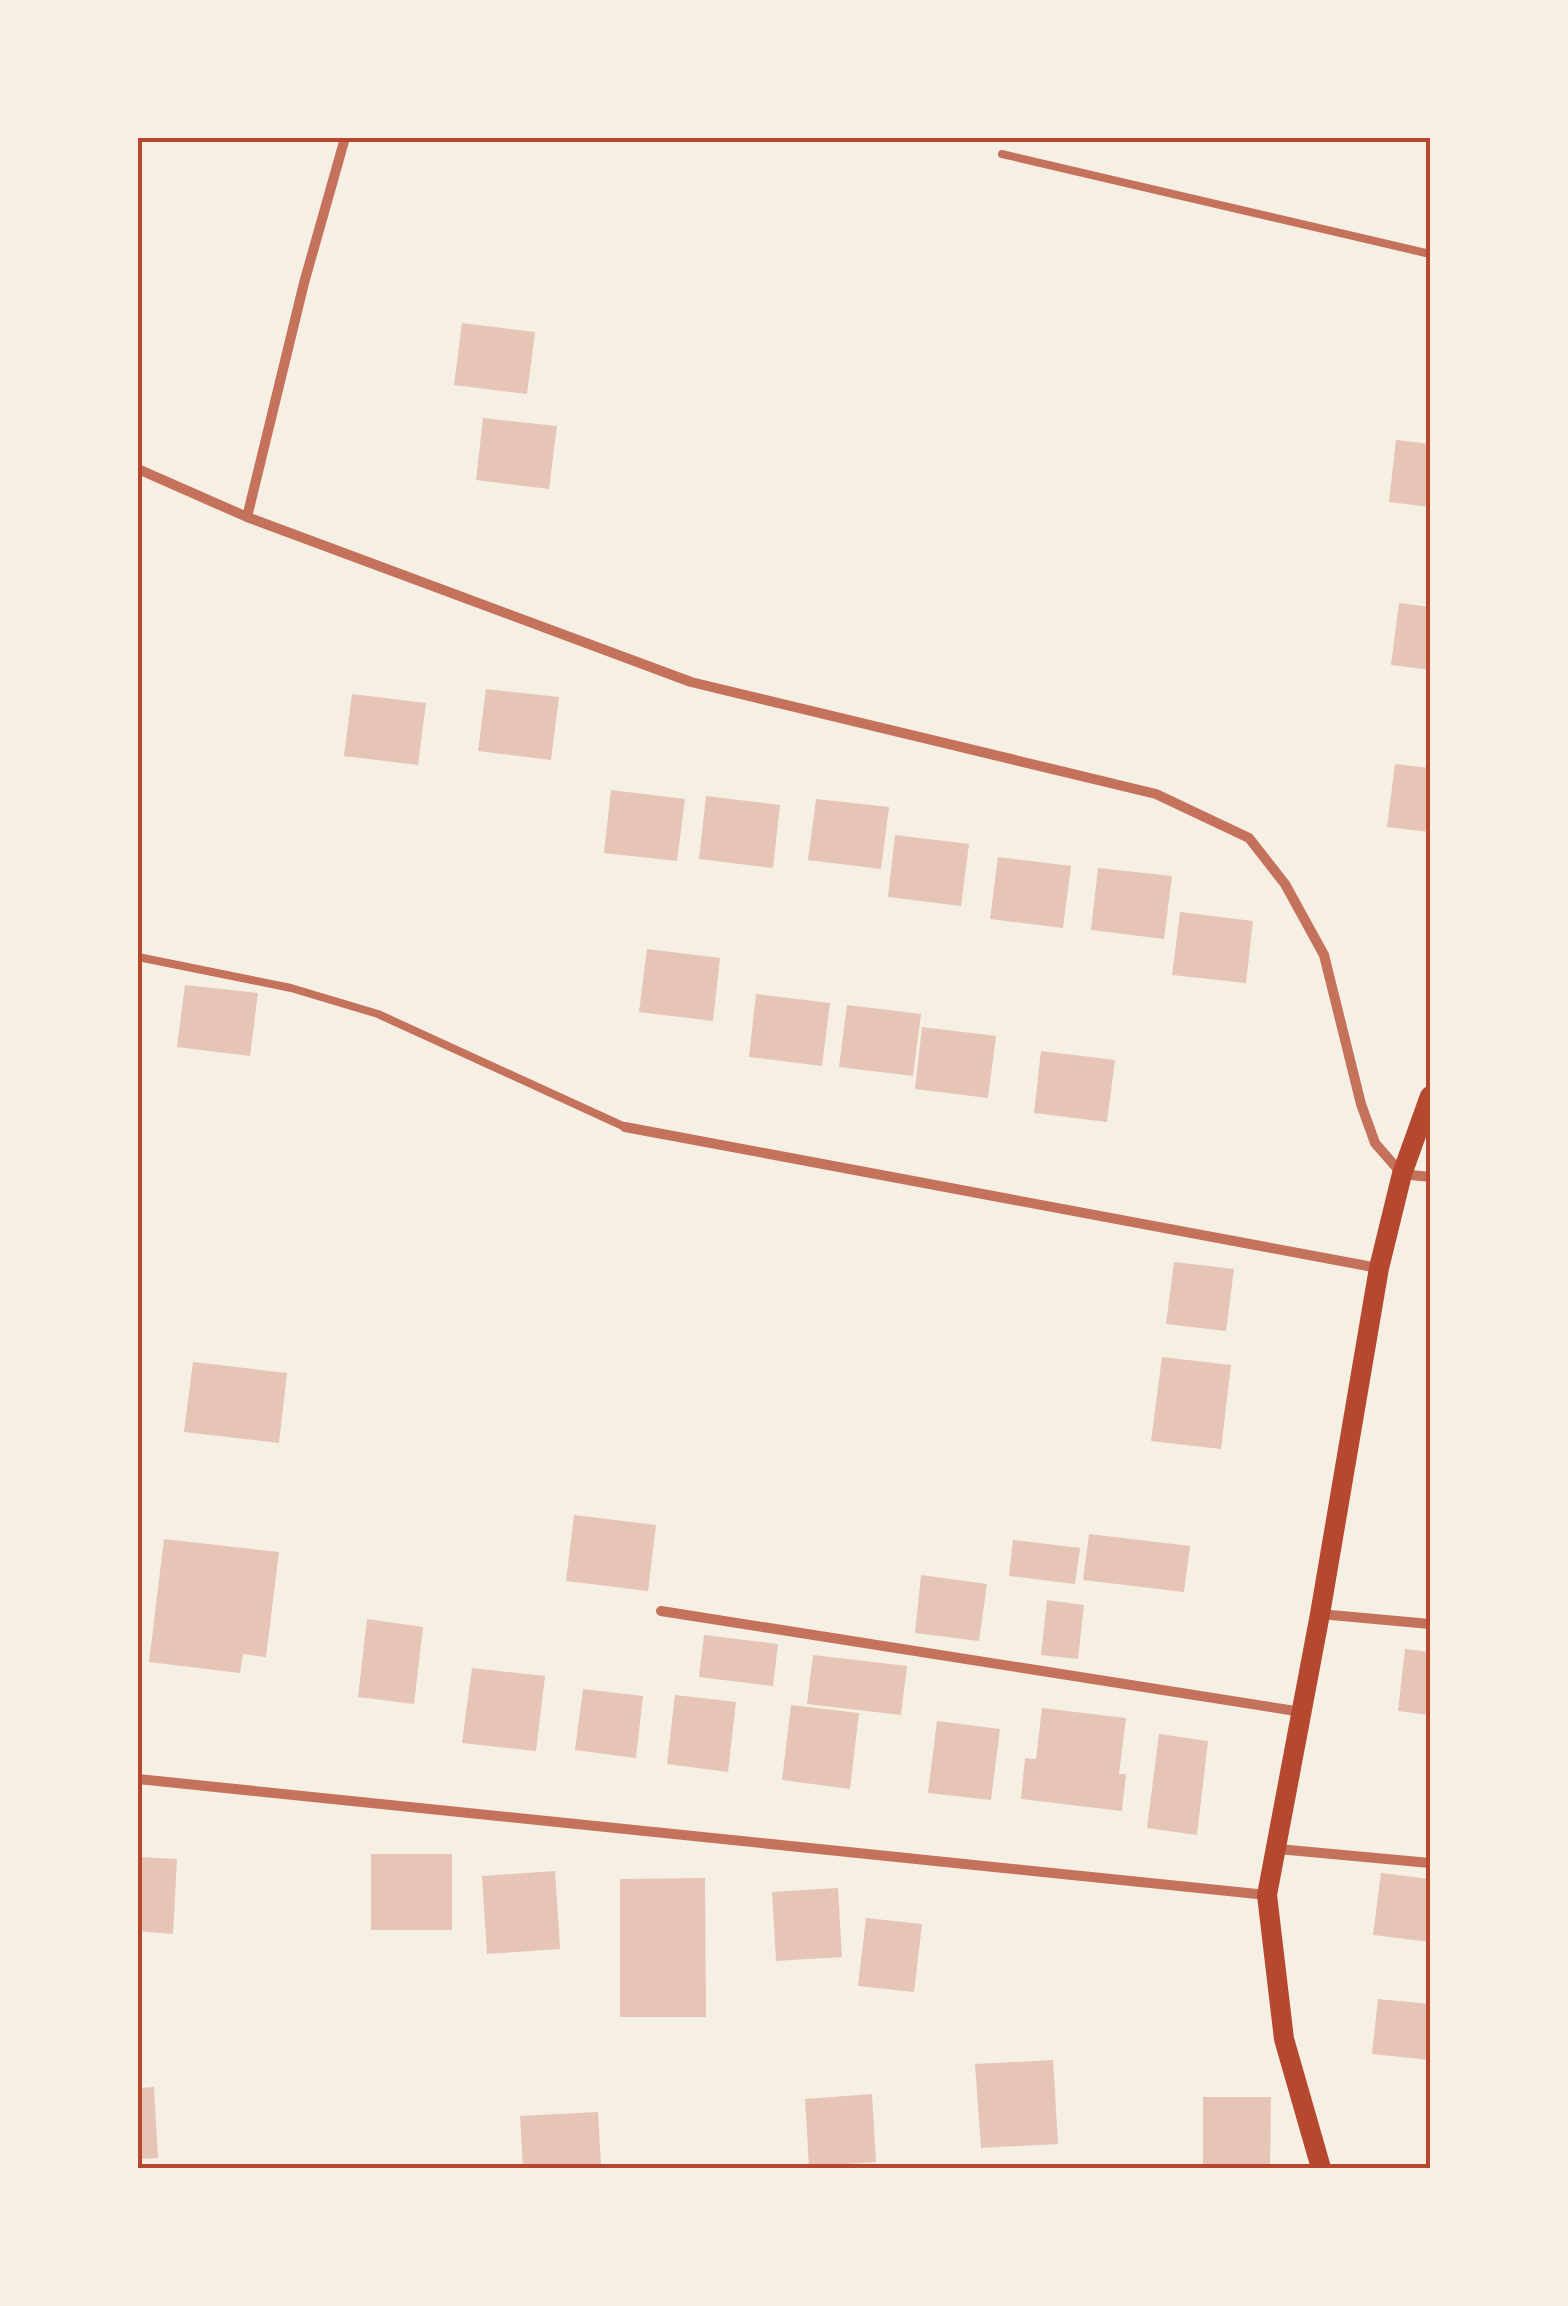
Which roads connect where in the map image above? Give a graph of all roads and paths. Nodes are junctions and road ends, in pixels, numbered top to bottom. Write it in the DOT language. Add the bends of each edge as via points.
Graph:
graph roads {
  1 [pos="345,138"];
  2 [pos="1002,154"];
  3 [pos="1430,254"];
  4 [pos="138,469"];
  5 [pos="247,517"];
  6 [pos="138,957"];
  7 [pos="1430,1096"];
  8 [pos="625,1127"];
  9 [pos="1402,1174"];
  10 [pos="1430,1176"];
  11 [pos="1379,1268"];
  12 [pos="661,1611"];
  13 [pos="1320,1614"];
  14 [pos="1430,1624"];
  15 [pos="1303,1712"];
  16 [pos="138,1780"];
  17 [pos="1278,1849"];
  18 [pos="1430,1863"];
  19 [pos="1267,1895"];
  20 [pos="1321,2168"];
  1 -- 5 [label="street"];
  2 -- 3 [label="lane"];
  4 -- 5 [label="street"];
  5 -- 9 [label="street" via="692,682 1156,794 1248,838 1284,884 1324,955 1375,1144"];
  6 -- 8 [label="lane" via="378,1014"];
  7 -- 9 [label="main road"];
  8 -- 11 [label="street"];
  9 -- 10 [label="street"];
  9 -- 11 [label="main road"];
  11 -- 13 [label="main road"];
  12 -- 15 [label="street"];
  13 -- 14 [label="street"];
  13 -- 15 [label="main road"];
  15 -- 17 [label="main road"];
  16 -- 19 [label="street"];
  17 -- 18 [label="street"];
  17 -- 19 [label="main road"];
  19 -- 20 [label="main road" via="1284,2039"];
}
